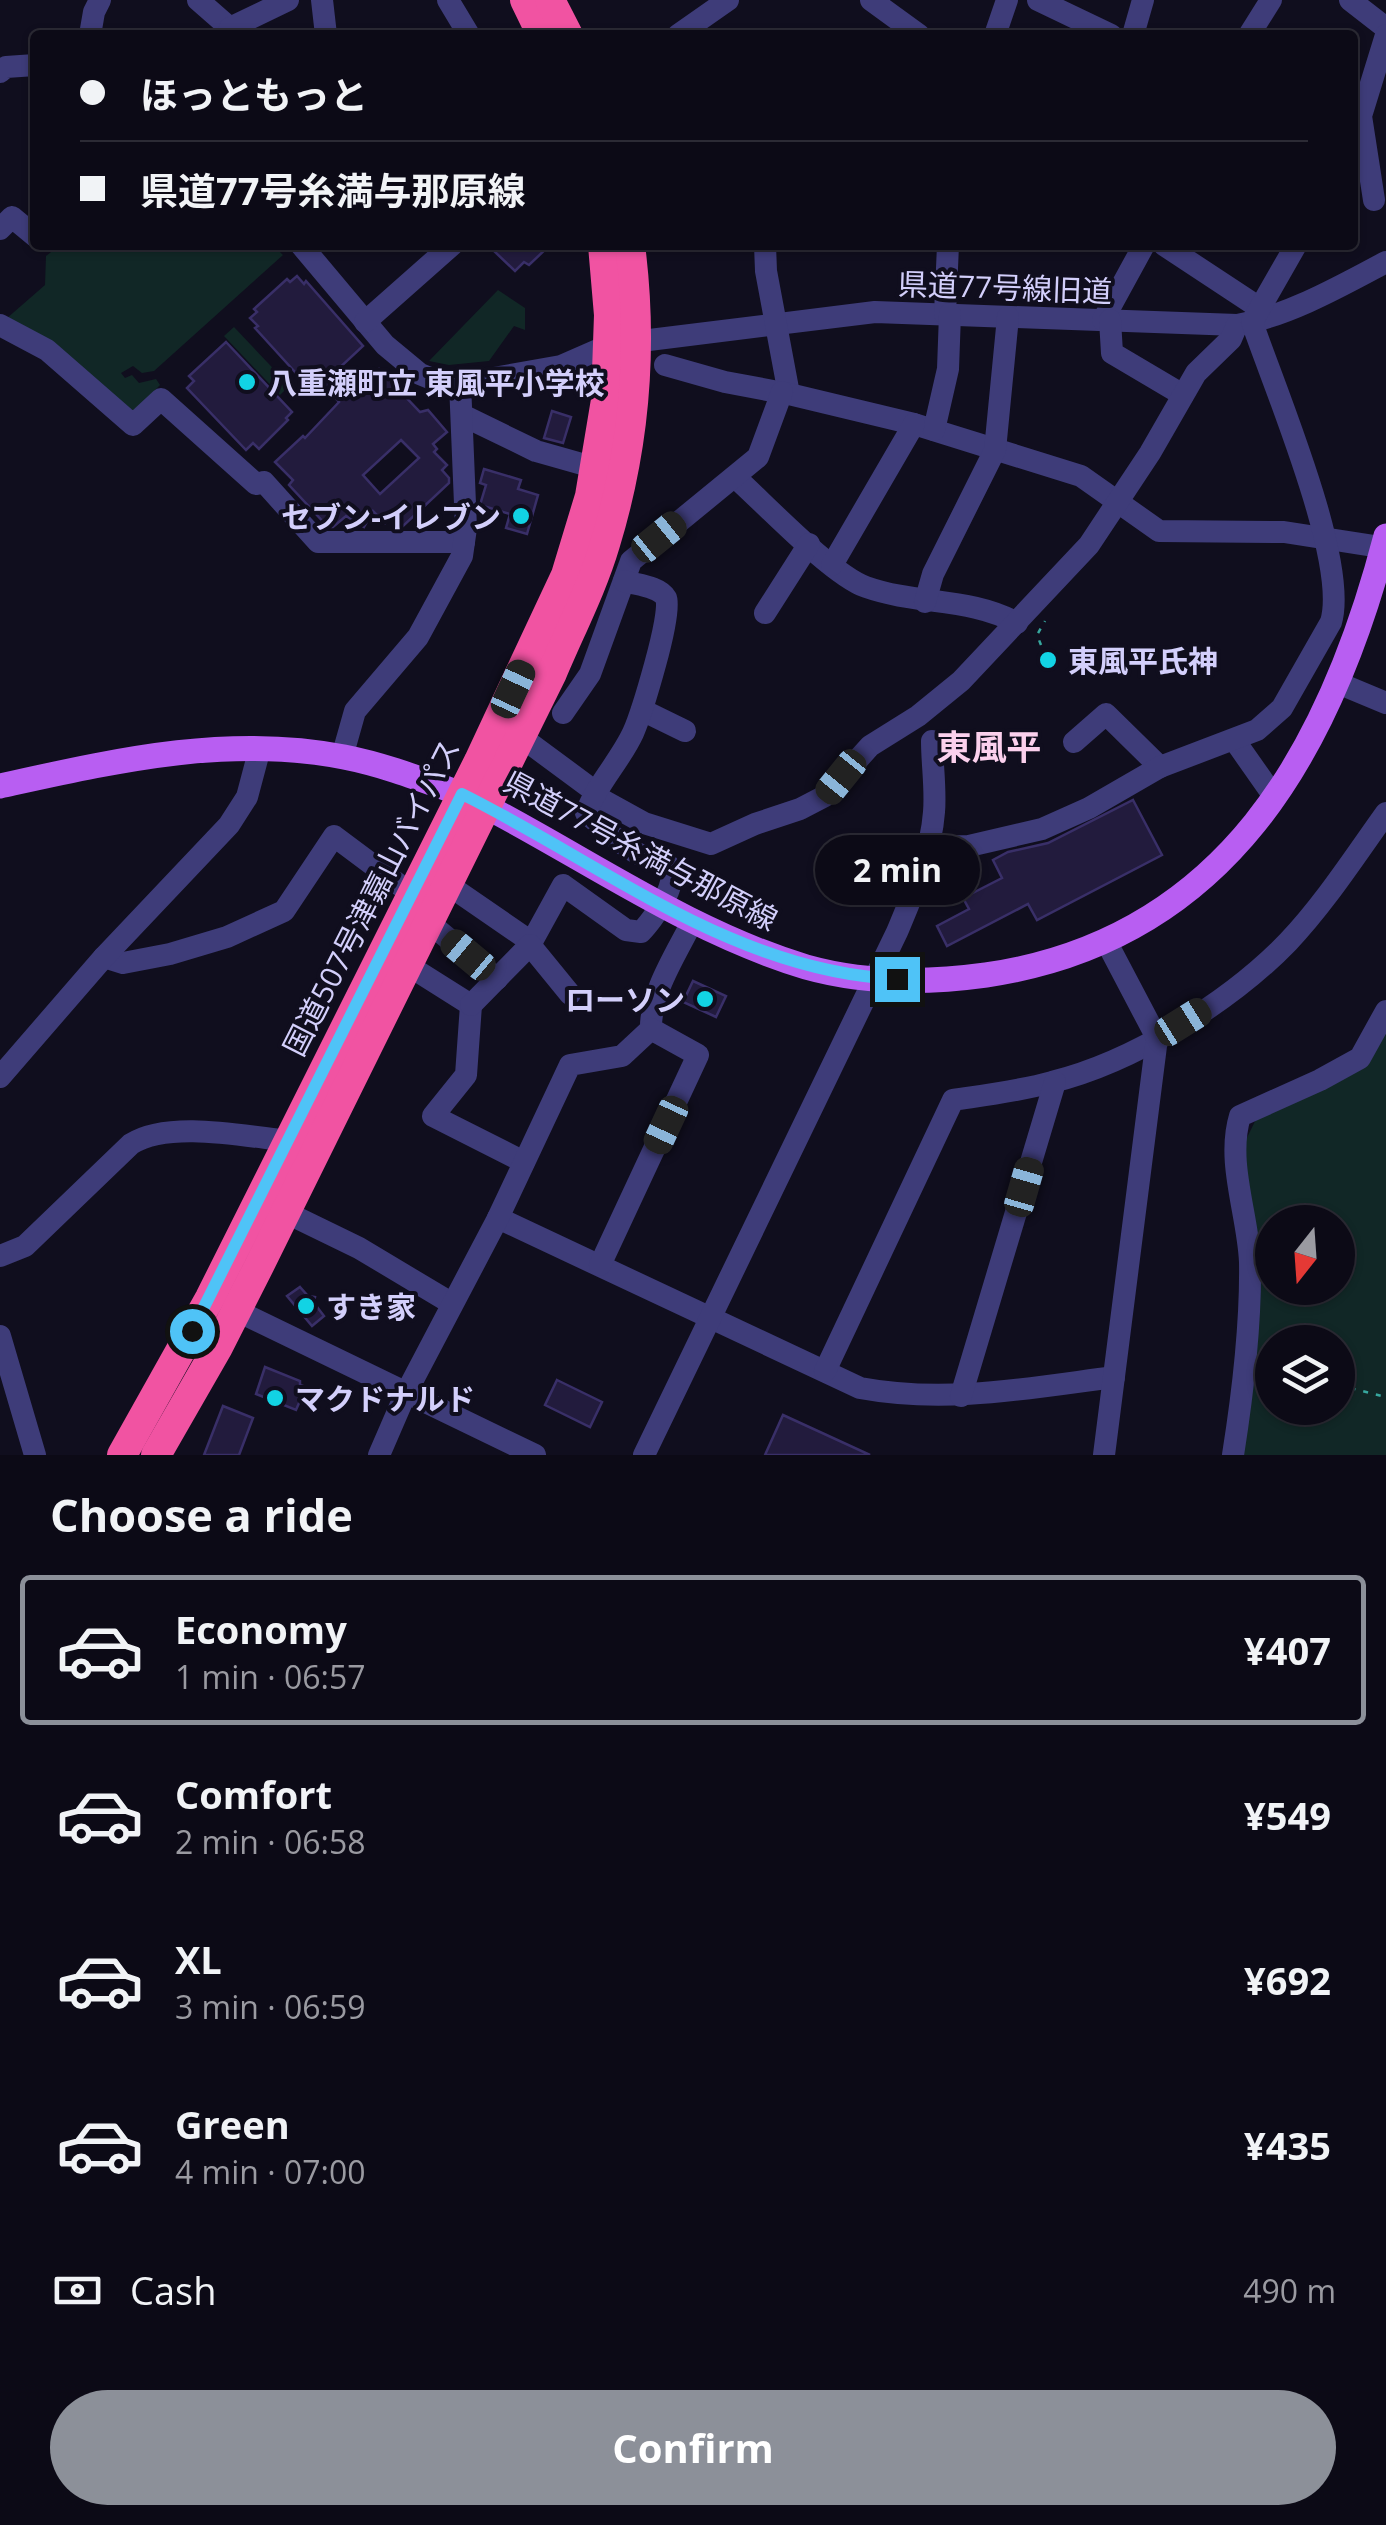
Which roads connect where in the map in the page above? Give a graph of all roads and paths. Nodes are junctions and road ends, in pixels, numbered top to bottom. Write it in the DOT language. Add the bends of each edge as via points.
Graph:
graph roads {
  1 [pos="100,0"];
  2 [pos="198,0"];
  3 [pos="288,0"];
  4 [pos="322,0"];
  5 [pos="448,0"];
  6 [pos="526,0"];
  7 [pos="550,0"];
  8 [pos="728,0"];
  9 [pos="870,0"];
  10 [pos="1007,0"];
  11 [pos="1038,0"];
  12 [pos="1143,0"];
  13 [pos="1270,0"];
  14 [pos="1350,0"];
  15 [pos="91,30"];
  16 [pos="227,30"];
  17 [pos="233,30"];
  18 [pos="325,30"];
  19 [pos="466,30"];
  20 [pos="540,30"];
  21 [pos="565,30"];
  22 [pos="687,30"];
  23 [pos="912,30"];
  24 [pos="998,30"];
  25 [pos="1101,30"];
  26 [pos="1135,30"];
  27 [pos="1252,30"];
  28 [pos="1386,32"];
  29 [pos="30,65"];
  30 [pos="0,72"];
  31 [pos="1371,200"];
  32 [pos="4,218"];
  33 [pos="30,233"];
  34 [pos="305,250"];
  35 [pos="446,250"];
  36 [pos="604,250"];
  37 [pos="630,250"];
  38 [pos="759,250"];
  39 [pos="948,250"];
  40 [pos="1141,250"];
  41 [pos="1170,250"];
  42 [pos="1293,250"];
  43 [pos="1386,262"];
  44 [pos="948,314"];
  45 [pos="1008,317"];
  46 [pos="1249,318"];
  47 [pos="1106,320"];
  48 [pos="365,322"];
  49 [pos="0,325"];
  50 [pos="776,326"];
  51 [pos="624,344"];
  52 [pos="666,365"];
  53 [pos="460,383"];
  54 [pos="786,393"];
  55 [pos="1183,395"];
  56 [pos="462,415"];
  57 [pos="924,427"];
  58 [pos="995,450"];
  59 [pos="596,468"];
  60 [pos="735,477"];
  61 [pos="1116,502"];
  62 [pos="1327,539"];
  63 [pos="464,542"];
  64 [pos="808,544"];
  65 [pos="1385,544"];
  66 [pos="832,565"];
  67 [pos="624,582"];
  68 [pos="925,602"];
  69 [pos="765,613"];
  70 [pos="1017,623"];
  71 [pos="552,673"];
  72 [pos="1338,683"];
  73 [pos="579,688"];
  74 [pos="1386,703"];
  75 [pos="642,710"];
  76 [pos="562,714"];
  77 [pos="685,731"];
  78 [pos="520,736"];
  79 [pos="932,741"];
  80 [pos="1235,741"];
  81 [pos="1074,742"];
  82 [pos="260,748"];
  83 [pos="342,757"];
  84 [pos="1160,767"];
  85 [pos="0,786"];
  86 [pos="596,794"];
  87 [pos="1275,798"];
  88 [pos="474,800"];
  89 [pos="1386,813"];
  90 [pos="928,847"];
  91 [pos="447,884"];
  92 [pos="662,904"];
  93 [pos="420,908"];
  94 [pos="693,920"];
  95 [pos="1106,941"];
  96 [pos="530,945"];
  97 [pos="104,957"];
  98 [pos="406,964"];
  99 [pos="875,978"];
  100 [pos="497,979"];
  101 [pos="570,994"];
  102 [pos="471,1005"];
  103 [pos="1386,1011"];
  104 [pos="652,1029"];
  105 [pos="1157,1038"];
  106 [pos="0,1078"];
  107 [pos="1055,1082"];
  108 [pos="288,1141"];
  109 [pos="524,1162"];
  110 [pos="285,1212"];
  111 [pos="498,1218"];
  112 [pos="0,1255"];
  113 [pos="600,1266"];
  114 [pos="452,1303"];
  115 [pos="223,1304"];
  116 [pos="710,1319"];
  117 [pos="0,1336"];
  118 [pos="824,1372"];
  119 [pos="1114,1377"];
  120 [pos="1355,1389"];
  121 [pos="405,1395"];
  122 [pos="961,1396"];
  123 [pos="1386,1397"];
  124 [pos="34,1455"];
  125 [pos="122,1455"];
  126 [pos="156,1455"];
  127 [pos="378,1455"];
  128 [pos="535,1455"];
  129 [pos="644,1455"];
  130 [pos="1104,1455"];
  131 [pos="1233,1455"];
  1 -- 15 [label="street"];
  2 -- 16 [label="street"];
  3 -- 17 [label="street"];
  4 -- 18 [label="street"];
  5 -- 19 [label="street"];
  6 -- 20 [label="highway"];
  7 -- 21 [label="highway"];
  8 -- 22 [label="street"];
  9 -- 23 [label="street"];
  10 -- 24 [label="street"];
  11 -- 25 [label="street"];
  12 -- 26 [label="street"];
  13 -- 27 [label="street"];
  14 -- 28 [label="street"];
  28 -- 31 [label="street" via="1360,116"];
  29 -- 30 [label="street"];
  32 -- 33 [label="street"];
  34 -- 48 [label="street"];
  35 -- 48 [label="street"];
  36 -- 51 [label="highway"];
  37 -- 51 [label="highway"];
  38 -- 50 [label="street"];
  39 -- 44 [label="street"];
  40 -- 47 [label="street"];
  41 -- 46 [label="street"];
  42 -- 46 [label="street"];
  43 -- 46 [label="street, 県道77号線旧道" via="1308,300"];
  44 -- 45 [label="street, 県道77号線旧道"];
  44 -- 50 [label="street, 県道77号線旧道" via="875,312"];
  44 -- 57 [label="street" via="948,369"];
  45 -- 47 [label="street, 県道77号線旧道"];
  45 -- 58 [label="street"];
  46 -- 47 [label="street, 県道77号線旧道"];
  46 -- 55 [label="street"];
  46 -- 62 [label="street"];
  47 -- 55 [label="street" via="1112,353"];
  48 -- 53 [label="street" via="420,374"];
  49 -- 63 [label="street" via="46,350 133,425 162,399 256,484 264,482 318,542"];
  50 -- 51 [label="street, 県道77号線旧道"];
  50 -- 54 [label="street"];
  51 -- 53 [label="street, 県道77号線旧道" via="561,366"];
  51 -- 59 [label="highway, 国道507号津嘉山バイパス"];
  51 -- 71 [label="highway, 国道507号津嘉山バイパス" via="624,472 605,546"];
  52 -- 54 [label="street"];
  53 -- 56 [label="street"];
  54 -- 57 [label="street"];
  54 -- 60 [label="street" via="758,457"];
  55 -- 61 [label="street"];
  56 -- 59 [label="street" via="536,450"];
  56 -- 63 [label="street"];
  57 -- 58 [label="street"];
  57 -- 66 [label="street"];
  58 -- 61 [label="street" via="1080,476"];
  58 -- 68 [label="street"];
  59 -- 88 [label="highway, 国道507号津嘉山バイパス" via="566,575"];
  60 -- 64 [label="street"];
  60 -- 67 [label="street" via="631,561"];
  61 -- 62 [label="street" via="1159,531"];
  61 -- 70 [label="street" via="1089,545"];
  62 -- 65 [label="street"];
  62 -- 80 [label="street" via="1331,622 1282,708"];
  63 -- 83 [label="street" via="418,637 355,711"];
  64 -- 66 [label="street"];
  64 -- 69 [label="street"];
  65 -- 72 [label="main road, 県道77号糸満与那原線"];
  66 -- 68 [label="street" via="861,586"];
  67 -- 73 [label="street"];
  67 -- 75 [label="street" via="656,590 668,604"];
  68 -- 70 [label="street" via="970,604"];
  70 -- 86 [label="street" via="961,681 870,746 825,796 800,810 712,844 644,823"];
  71 -- 73 [label="street"];
  71 -- 78 [label="highway, 国道507号津嘉山バイパス"];
  72 -- 74 [label="street"];
  72 -- 87 [label="main road, 県道77号糸満与那原線"];
  73 -- 76 [label="street"];
  75 -- 77 [label="street"];
  75 -- 86 [label="street"];
  78 -- 86 [label="street"];
  78 -- 88 [label="highway, 国道507号津嘉山バイパス"];
  79 -- 90 [label="street"];
  80 -- 84 [label="street"];
  80 -- 87 [label="street"];
  81 -- 84 [label="street" via="1106,714"];
  82 -- 83 [label="main road, 県道77号糸満与那原線"];
  82 -- 85 [label="main road, 県道77号糸満与那原線" via="177,752"];
  82 -- 97 [label="street" via="247,797 229,825"];
  83 -- 88 [label="main road, 県道77号糸満与那原線"];
  84 -- 90 [label="street" via="1042,829 969,846"];
  86 -- 92 [label="street" via="586,813 671,872"];
  87 -- 95 [label="main road, 県道77号糸満与那原線" via="1202,877"];
  88 -- 91 [label="highway, 国道507号津嘉山バイパス"];
  88 -- 92 [label="main road, 県道77号糸満与那原線"];
  88 -- 93 [label="highway, 国道507号津嘉山バイパス"];
  89 -- 105 [label="street" via="1288,942 1234,990"];
  90 -- 99 [label="street"];
  91 -- 93 [label="highway, 国道507号津嘉山バイパス"];
  91 -- 96 [label="street"];
  92 -- 94 [label="main road, 県道77号糸満与那原線"];
  92 -- 96 [label="street" via="654,920 633,932 563,885"];
  93 -- 97 [label="street" via="334,836 284,911 170,954 123,963"];
  93 -- 98 [label="highway, 国道507号津嘉山バイパス"];
  93 -- 100 [label="street"];
  93 -- 108 [label="highway, 国道507号津嘉山バイパス"];
  94 -- 99 [label="main road, 県道77号糸満与那原線" via="796,964"];
  94 -- 104 [label="street" via="662,986"];
  95 -- 99 [label="main road, 県道77号糸満与那原線" via="1059,959 966,978"];
  95 -- 105 [label="street"];
  96 -- 100 [label="street"];
  96 -- 101 [label="street"];
  97 -- 106 [label="street"];
  98 -- 102 [label="street"];
  98 -- 110 [label="highway, 国道507号津嘉山バイパス"];
  99 -- 116 [label="street"];
  100 -- 102 [label="street"];
  102 -- 109 [label="street" via="466,1075 433,1116"];
  103 -- 131 [label="street" via="1360,1058 1240,1116 1234,1136 1250,1261"];
  104 -- 109 [label="street" via="622,1056 570,1065"];
  104 -- 113 [label="street" via="698,1055"];
  105 -- 107 [label="street"];
  105 -- 119 [label="street"];
  107 -- 118 [label="street" via="953,1100"];
  107 -- 122 [label="street"];
  108 -- 112 [label="street" via="143,1136 25,1246"];
  108 -- 115 [label="highway, 国道507号津嘉山バイパス"];
  109 -- 111 [label="street"];
  110 -- 114 [label="street"];
  110 -- 115 [label="highway, 国道507号津嘉山バイパス"];
  111 -- 113 [label="street"];
  111 -- 114 [label="street"];
  113 -- 116 [label="street"];
  114 -- 121 [label="street"];
  115 -- 121 [label="street"];
  115 -- 125 [label="highway, 国道507号津嘉山バイパス"];
  115 -- 126 [label="highway, 国道507号津嘉山バイパス"];
  116 -- 118 [label="street"];
  116 -- 129 [label="street"];
  117 -- 124 [label="street"];
  118 -- 122 [label="street" via="897,1395"];
  119 -- 122 [label="street"];
  119 -- 130 [label="street"];
  120 -- 123 [label="path"];
  121 -- 127 [label="street"];
  121 -- 128 [label="street"];
}
